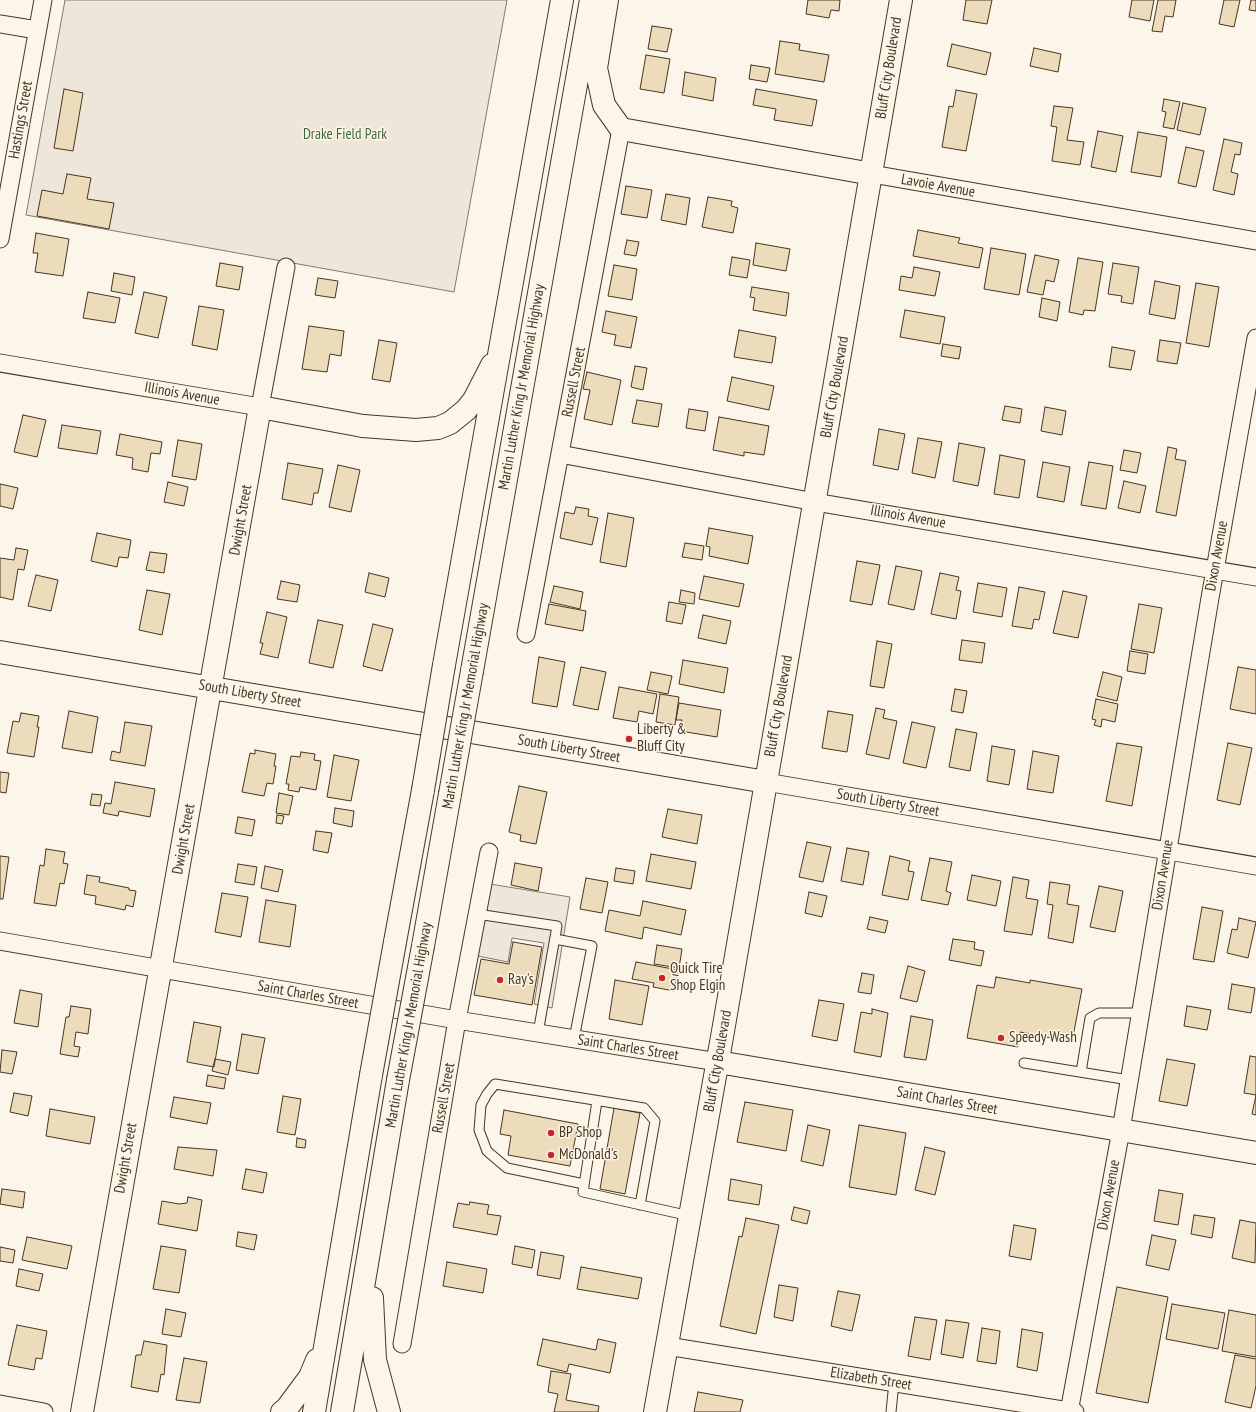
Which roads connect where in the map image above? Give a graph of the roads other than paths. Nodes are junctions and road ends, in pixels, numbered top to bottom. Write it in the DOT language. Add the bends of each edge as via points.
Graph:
graph roads {
  1 [pos="43,0"];
  2 [pos="562,0"];
  3 [pos="591,0"];
  4 [pos="607,0"];
  5 [pos="900,0"];
  6 [pos="0,24"];
  7 [pos="37,30"];
  8 [pos="621,129"];
  9 [pos="872,174"];
  10 [pos="0,239"];
  11 [pos="1256,241"];
  12 [pos="286,267"];
  13 [pos="1256,338"];
  14 [pos="503,344"];
  15 [pos="0,363"];
  16 [pos="260,407"];
  17 [pos="560,454"];
  18 [pos="815,502"];
  19 [pos="1215,569"];
  20 [pos="1256,577"];
  21 [pos="526,634"];
  22 [pos="0,652"];
  23 [pos="211,688"];
  24 [pos="766,782"];
  25 [pos="1167,850"];
  26 [pos="489,852"];
  27 [pos="1256,866"];
  28 [pos="477,914"];
  29 [pos="555,939"];
  30 [pos="0,941"];
  31 [pos="161,969"];
  32 [pos="1140,1013"];
  33 [pos="456,1020"];
  34 [pos="538,1033"];
  35 [pos="574,1039"];
  36 [pos="718,1062"];
  37 [pos="1024,1063"];
  38 [pos="1081,1072"];
  39 [pos="1129,1080"];
  40 [pos="597,1101"];
  41 [pos="1121,1130"];
  42 [pos="1256,1153"];
  43 [pos="584,1184"];
  44 [pos="640,1205"];
  45 [pos="690,1216"];
  46 [pos="373,1234"];
  47 [pos="328,1333"];
  48 [pos="402,1344"];
  49 [pos="667,1346"];
  50 [pos="894,1382"];
  51 [pos="0,1404"];
  52 [pos="44,1412"];
  53 [pos="82,1412"];
  54 [pos="282,1412"];
  55 [pos="314,1412"];
  56 [pos="342,1412"];
  57 [pos="389,1412"];
  58 [pos="655,1412"];
  59 [pos="891,1412"];
  60 [pos="1071,1412"];
  1 -- 7 [label="street, Hastings Street"];
  2 -- 14 [label="main road, Martin Luther King Jr Memorial Highway"];
  3 -- 46 [label="main road, Martin Luther King Jr Memorial Highway, bridge" via="398,1080"];
  4 -- 8 [label="main road" via="596,68 604,105"];
  5 -- 9 [label="main road, Bluff City Boulevard"];
  6 -- 7 [label="street"];
  7 -- 10 [label="street, Hastings Street"];
  8 -- 9 [label="main road, Lavoie Avenue"];
  8 -- 17 [label="street, Russell Street"];
  9 -- 11 [label="street, Lavoie Avenue"];
  9 -- 18 [label="main road, Bluff City Boulevard"];
  12 -- 16 [label="street, Dwight Street"];
  13 -- 19 [label="street, Dixon Avenue"];
  14 -- 16 [label="main road, Illinois Avenue" via="474,400 450,423 438,428 416,430 363,426"];
  14 -- 47 [label="main road, Martin Luther King Jr Memorial Highway, bridge" via="371,1075"];
  15 -- 16 [label="street, Illinois Avenue"];
  16 -- 23 [label="main road, Dwight Street"];
  17 -- 18 [label="street, Illinois Avenue"];
  17 -- 21 [label="street, Russell Street"];
  18 -- 19 [label="street, Illinois Avenue"];
  18 -- 24 [label="main road, Bluff City Boulevard"];
  19 -- 20 [label="street, Illinois Avenue"];
  19 -- 25 [label="street, Dixon Avenue"];
  22 -- 23 [label="main road, South Liberty Street"];
  23 -- 24 [label="main road, South Liberty Street"];
  23 -- 31 [label="main road, Dwight Street"];
  24 -- 25 [label="street, South Liberty Street"];
  24 -- 36 [label="main road, Bluff City Boulevard"];
  25 -- 27 [label="street, South Liberty Street"];
  25 -- 32 [label="street, Dixon Avenue"];
  26 -- 28 [label="street, Russell Street"];
  28 -- 29 [label="lane" via="557,926"];
  28 -- 33 [label="street, Russell Street"];
  29 -- 34 [label="lane"];
  29 -- 35 [label="lane" via="592,946"];
  30 -- 31 [label="street, Saint Charles Street"];
  31 -- 33 [label="street, Saint Charles Street"];
  31 -- 53 [label="main road, Dwight Street"];
  32 -- 38 [label="lane" via="1099,1012 1090,1018"];
  32 -- 39 [label="street, Dixon Avenue"];
  33 -- 34 [label="street, Saint Charles Street"];
  33 -- 48 [label="street, Russell Street"];
  34 -- 35 [label="street, Saint Charles Street"];
  35 -- 36 [label="street, Saint Charles Street"];
  36 -- 41 [label="main road, Saint Charles Street"];
  36 -- 45 [label="main road, Bluff City Boulevard"];
  37 -- 38 [label="lane"];
  38 -- 39 [label="lane"];
  39 -- 41 [label="street, Dixon Avenue"];
  40 -- 43 [label="lane"];
  40 -- 43 [label="lane" via="495,1084 481,1105 479,1130 487,1151 507,1168"];
  40 -- 44 [label="lane" via="644,1108 655,1121"];
  41 -- 42 [label="main road, Saint Charles Street"];
  41 -- 60 [label="street, Dixon Avenue"];
  43 -- 44 [label="lane" via="582,1192"];
  44 -- 45 [label="lane"];
  45 -- 49 [label="main road, Bluff City Boulevard"];
  46 -- 56 [label="main road, Martin Luther King Jr Memorial Highway"];
  46 -- 57 [label="main road" via="371,1310 374,1360"];
  47 -- 54 [label="main road" via="310,1377"];
  47 -- 55 [label="main road, Martin Luther King Jr Memorial Highway"];
  49 -- 50 [label="street, Elizabeth Street"];
  49 -- 58 [label="main road, Bluff City Boulevard"];
  50 -- 59 [label="lane"];
  50 -- 60 [label="street, Elizabeth Street"];
  51 -- 52 [label="street"];
}
